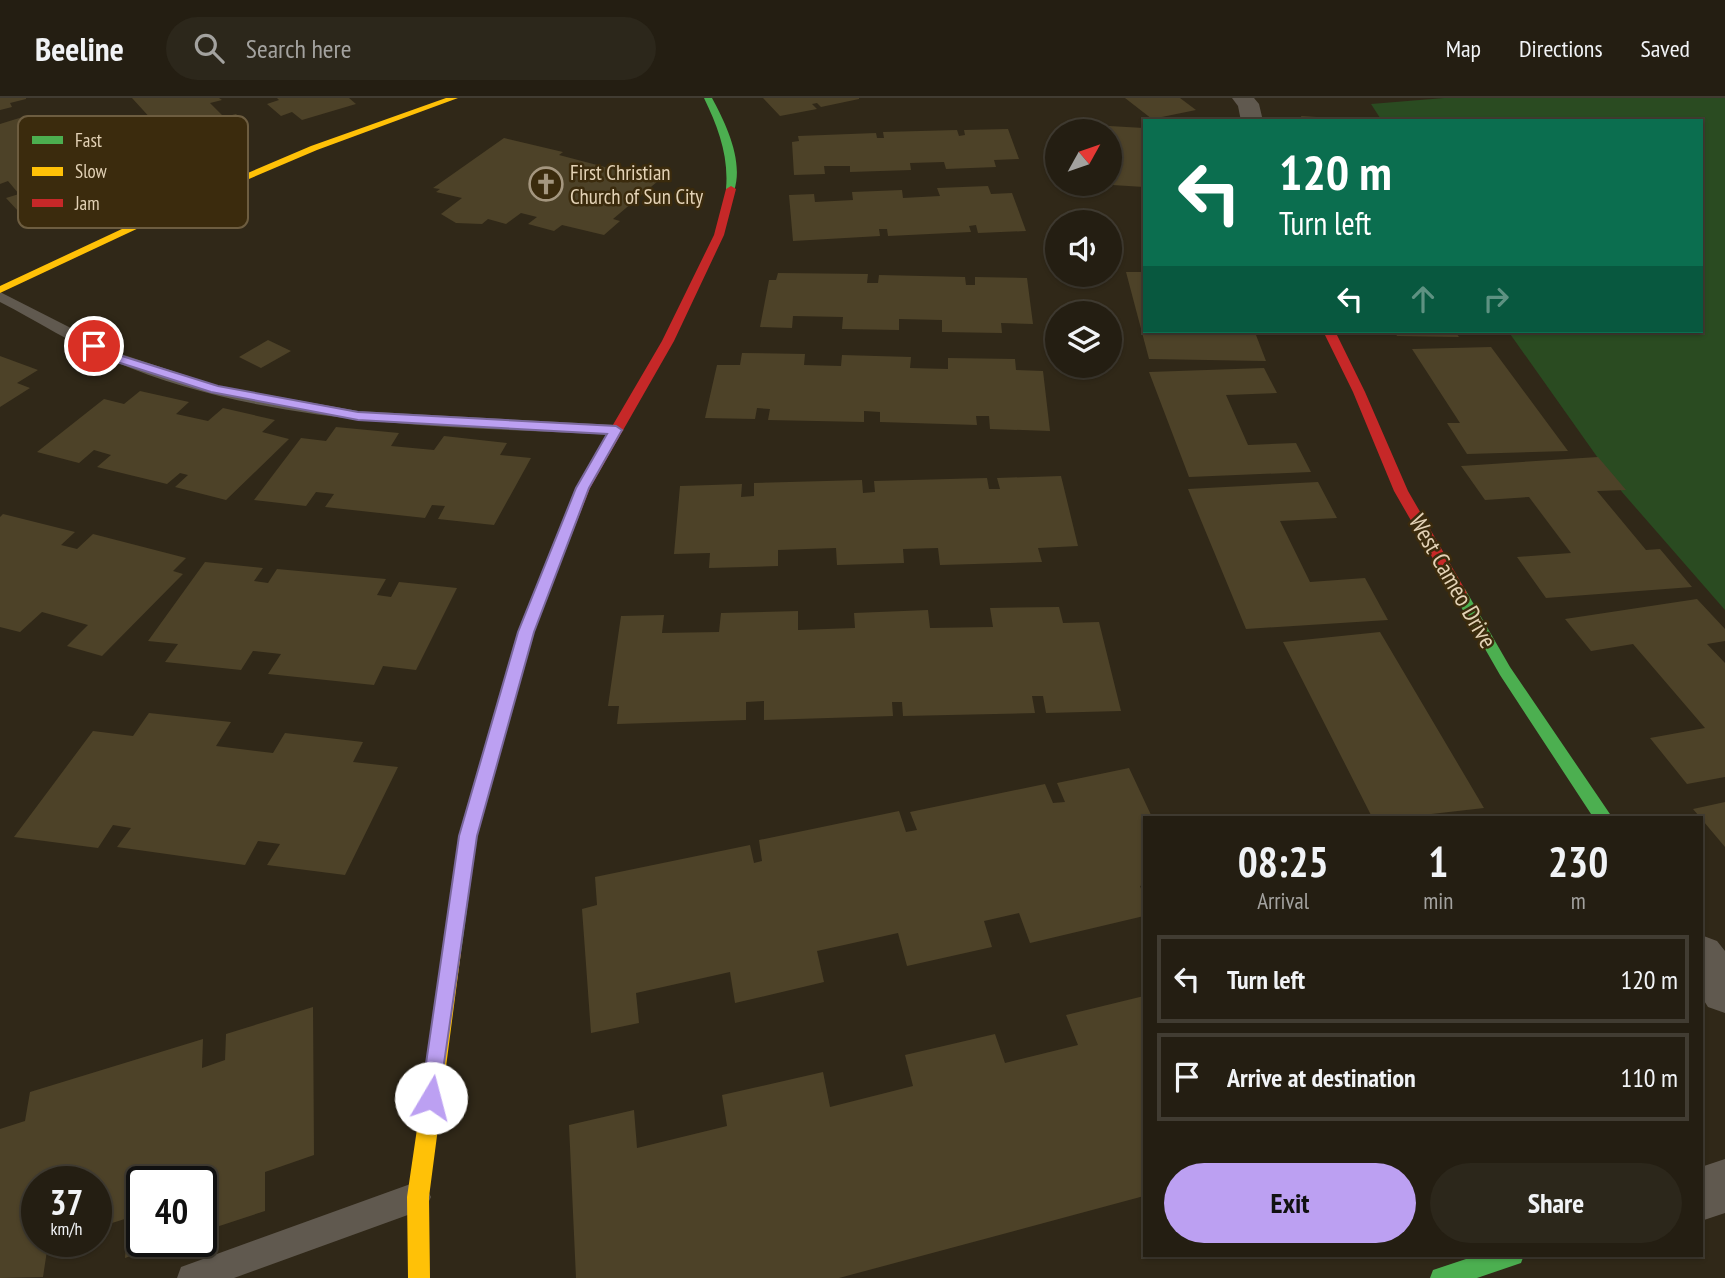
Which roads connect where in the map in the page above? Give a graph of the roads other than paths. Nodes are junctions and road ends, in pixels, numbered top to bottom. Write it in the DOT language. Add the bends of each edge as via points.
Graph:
graph roads {
  1 [pos="454,98"];
  2 [pos="708,98"];
  3 [pos="1242,98"];
  4 [pos="1252,119"];
  5 [pos="248,176"];
  6 [pos="132,228"];
  7 [pos="0,290"];
  8 [pos="0,296"];
  9 [pos="1330,333"];
  10 [pos="616,430"];
  11 [pos="1602,816"];
  12 [pos="1703,960"];
  13 [pos="1725,990"];
  14 [pos="1725,1186"];
  15 [pos="1703,1193"];
  16 [pos="418,1197"];
  17 [pos="1507,1257"];
  18 [pos="192,1278"];
  19 [pos="419,1278"];
  20 [pos="1441,1278"];
  1 -- 5 [label="street"];
  2 -- 10 [label="street" via="722,124 732,173 719,235 668,341"];
  3 -- 4 [label="street"];
  6 -- 7 [label="street"];
  8 -- 10 [label="lane" via="118,358 215,390 358,416"];
  9 -- 11 [label="street, West Cameo Drive" via="1401,491 1505,671"];
  10 -- 16 [label="street" via="583,488 526,632 468,836"];
  12 -- 13 [label="street"];
  14 -- 15 [label="street"];
  16 -- 18 [label="lane"];
  16 -- 19 [label="street"];
  17 -- 20 [label="street"];
}
